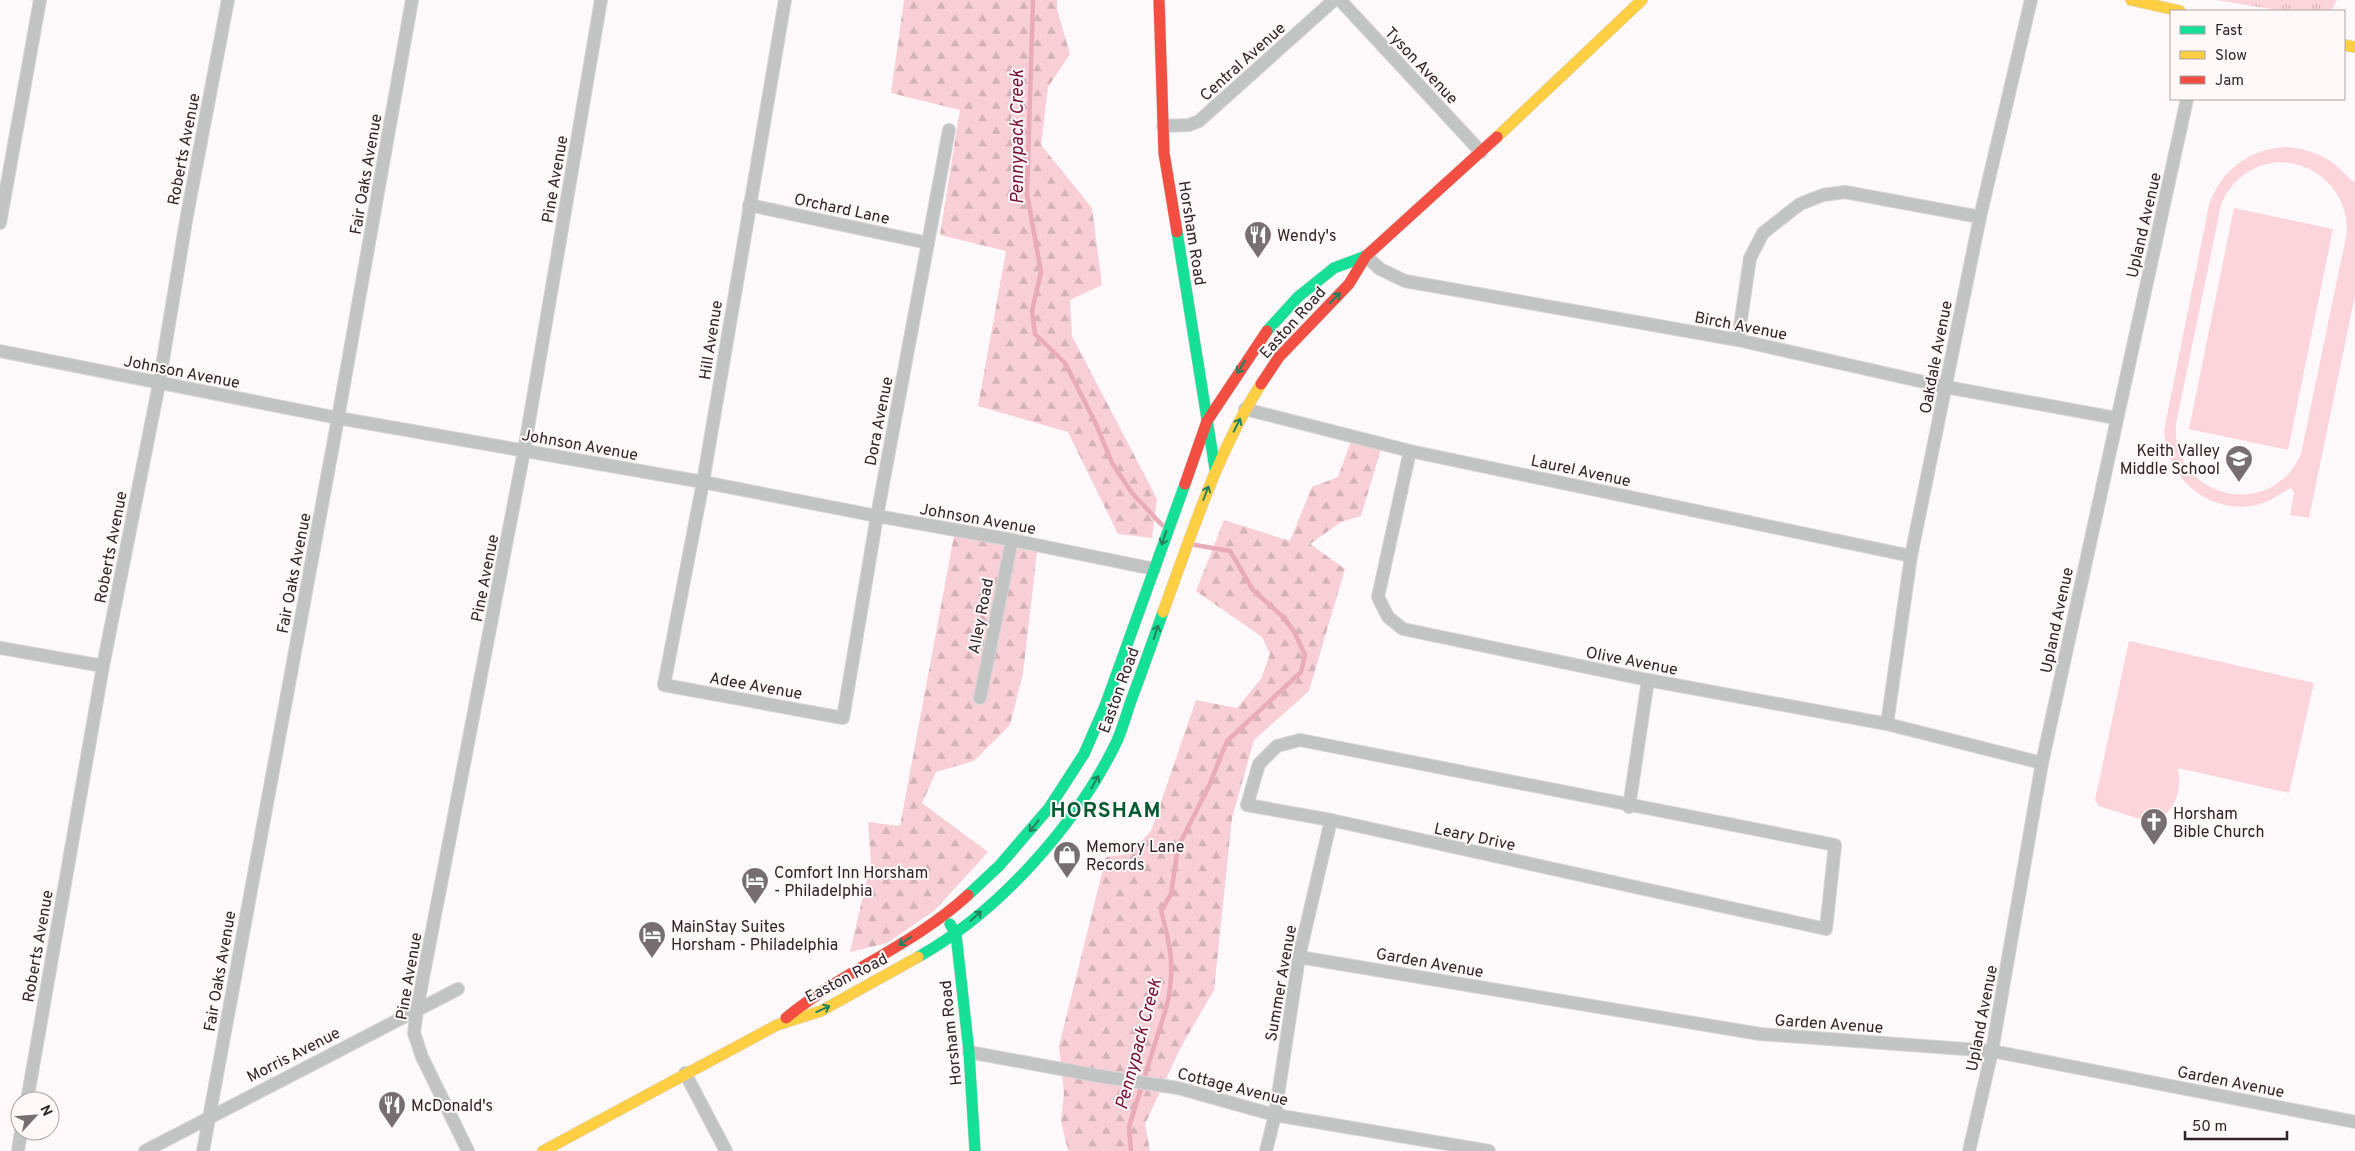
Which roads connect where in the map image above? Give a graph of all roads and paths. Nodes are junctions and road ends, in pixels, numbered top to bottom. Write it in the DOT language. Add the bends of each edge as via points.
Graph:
graph roads {
  1 [pos="40,0"];
  2 [pos="228,0"];
  3 [pos="412,0"];
  4 [pos="601,0"];
  5 [pos="785,0"];
  6 [pos="1159,0"];
  7 [pos="1334,0"];
  8 [pos="1340,0"];
  9 [pos="1642,0"];
  10 [pos="2031,0"];
  11 [pos="2131,0"];
  12 [pos="2176,10"];
  13 [pos="2187,100"];
  14 [pos="1163,126"];
  15 [pos="949,130"];
  16 [pos="1481,152"];
  17 [pos="749,205"];
  18 [pos="1980,217"];
  19 [pos="0,223"];
  20 [pos="928,243"];
  21 [pos="1366,256"];
  22 [pos="1738,340"];
  23 [pos="0,351"];
  24 [pos="159,384"];
  25 [pos="1946,387"];
  26 [pos="1245,409"];
  27 [pos="338,418"];
  28 [pos="2116,418"];
  29 [pos="1207,421"];
  30 [pos="524,451"];
  31 [pos="1410,451"];
  32 [pos="1215,469"];
  33 [pos="703,482"];
  34 [pos="877,516"];
  35 [pos="1012,540"];
  36 [pos="1911,556"];
  37 [pos="1154,570"];
  38 [pos="0,648"];
  39 [pos="103,666"];
  40 [pos="1648,680"];
  41 [pos="664,685"];
  42 [pos="980,698"];
  43 [pos="843,718"];
  44 [pos="1887,724"];
  45 [pos="2042,763"];
  46 [pos="1629,807"];
  47 [pos="1331,820"];
  48 [pos="946,915"];
  49 [pos="956,934"];
  50 [pos="1299,957"];
  51 [pos="458,989"];
  52 [pos="417,1009"];
  53 [pos="777,1025"];
  54 [pos="969,1052"];
  55 [pos="1992,1052"];
  56 [pos="685,1072"];
  57 [pos="29,1091"];
  58 [pos="1275,1115"];
  59 [pos="209,1116"];
  60 [pos="2355,1122"];
  61 [pos="145,1151"];
  62 [pos="203,1151"];
  63 [pos="468,1151"];
  64 [pos="542,1151"];
  65 [pos="726,1151"];
  66 [pos="975,1151"];
  67 [pos="1266,1151"];
  68 [pos="1489,1151"];
  69 [pos="1969,1151"];
  1 -- 19 [label="street"];
  2 -- 24 [label="street, Roberts Avenue"];
  3 -- 27 [label="street, Fair Oaks Avenue"];
  4 -- 30 [label="street, Pine Avenue"];
  5 -- 17 [label="street, Hill Avenue"];
  6 -- 14 [label="main road, Horsham Road"];
  7 -- 14 [label="street, Central Avenue" via="1199,121 1189,125"];
  8 -- 16 [label="street, Tyson Avenue"];
  9 -- 16 [label="main road, Easton Road"];
  10 -- 18 [label="street, Oakdale Avenue"];
  11 -- 12 [label="main road"];
  13 -- 28 [label="street, Upland Avenue"];
  14 -- 29 [label="main road, Horsham Road" via="1164,153"];
  15 -- 20 [label="street, Dora Avenue"];
  16 -- 21 [label="main road, Easton Road"];
  17 -- 20 [label="street, Orchard Lane"];
  17 -- 33 [label="street, Hill Avenue"];
  18 -- 22 [label="street" via="1846,192 1823,195 1800,204 1763,233 1750,258"];
  18 -- 25 [label="street, Oakdale Avenue"];
  20 -- 34 [label="street, Dora Avenue"];
  21 -- 22 [label="street, Birch Avenue" via="1380,269 1405,281"];
  26 -- 21 [label="main road, Easton Road, one-way" via="1279,357 1349,284"];
  21 -- 29 [label="main road, Easton Road, one-way" via="1334,268 1298,297 1257,344"];
  22 -- 25 [label="street, Birch Avenue"];
  23 -- 24 [label="street, Johnson Avenue"];
  24 -- 27 [label="street, Johnson Avenue"];
  24 -- 39 [label="street, Roberts Avenue"];
  25 -- 28 [label="street, Birch Avenue"];
  25 -- 36 [label="street, Oakdale Avenue"];
  26 -- 31 [label="street, Laurel Avenue"];
  32 -- 26 [label="main road, Easton Road, one-way"];
  27 -- 30 [label="street, Johnson Avenue"];
  27 -- 59 [label="street, Fair Oaks Avenue"];
  28 -- 45 [label="street, Upland Avenue"];
  29 -- 32 [label="main road, Horsham Road"];
  29 -- 37 [label="main road, Easton Road, one-way"];
  30 -- 33 [label="street, Johnson Avenue"];
  30 -- 52 [label="street, Pine Avenue"];
  31 -- 36 [label="street, Laurel Avenue"];
  31 -- 40 [label="street, Olive Avenue" via="1378,597 1388,617 1403,629"];
  49 -- 32 [label="main road, Easton Road, one-way" via="1043,852 1088,794 1128,715"];
  33 -- 34 [label="street, Johnson Avenue"];
  33 -- 41 [label="street, Hill Avenue"];
  34 -- 35 [label="street, Johnson Avenue"];
  34 -- 43 [label="street, Dora Avenue"];
  35 -- 37 [label="street, Johnson Avenue"];
  35 -- 42 [label="street, Alley Road"];
  36 -- 44 [label="street, Oakdale Avenue"];
  37 -- 48 [label="main road, Easton Road, one-way" via="1105,706 1068,781 999,866"];
  38 -- 39 [label="street"];
  39 -- 57 [label="street, Roberts Avenue"];
  40 -- 44 [label="street, Olive Avenue"];
  40 -- 46 [label="street"];
  41 -- 43 [label="street, Adee Avenue"];
  44 -- 45 [label="street, Olive Avenue"];
  45 -- 55 [label="street, Upland Avenue"];
  46 -- 47 [label="street, Leary Drive" via="1300,740 1277,746 1259,764 1247,805"];
  46 -- 47 [label="street, Leary Drive" via="1835,845 1826,929"];
  47 -- 50 [label="street, Summer Avenue"];
  48 -- 49 [label="main road, Horsham Road"];
  48 -- 53 [label="main road, Easton Road, one-way" via="813,996"];
  53 -- 49 [label="main road, Easton Road, one-way" via="821,1011"];
  49 -- 54 [label="main road, Horsham Road"];
  50 -- 55 [label="street, Garden Avenue" via="1760,1034"];
  50 -- 58 [label="street, Summer Avenue"];
  51 -- 52 [label="street, Morris Avenue"];
  52 -- 59 [label="street, Morris Avenue"];
  52 -- 63 [label="street, Pine Avenue" via="414,1033 422,1056"];
  53 -- 56 [label="main road, Easton Road"];
  54 -- 58 [label="street, Cottage Avenue" via="1178,1088"];
  54 -- 66 [label="main road, Horsham Road"];
  55 -- 60 [label="street, Garden Avenue"];
  55 -- 69 [label="street, Upland Avenue"];
  56 -- 64 [label="main road, Easton Road"];
  56 -- 65 [label="street"];
  58 -- 67 [label="street, Summer Avenue"];
  58 -- 68 [label="street, Cottage Avenue"];
  59 -- 61 [label="street, Morris Avenue"];
  59 -- 62 [label="street, Fair Oaks Avenue"];
}
